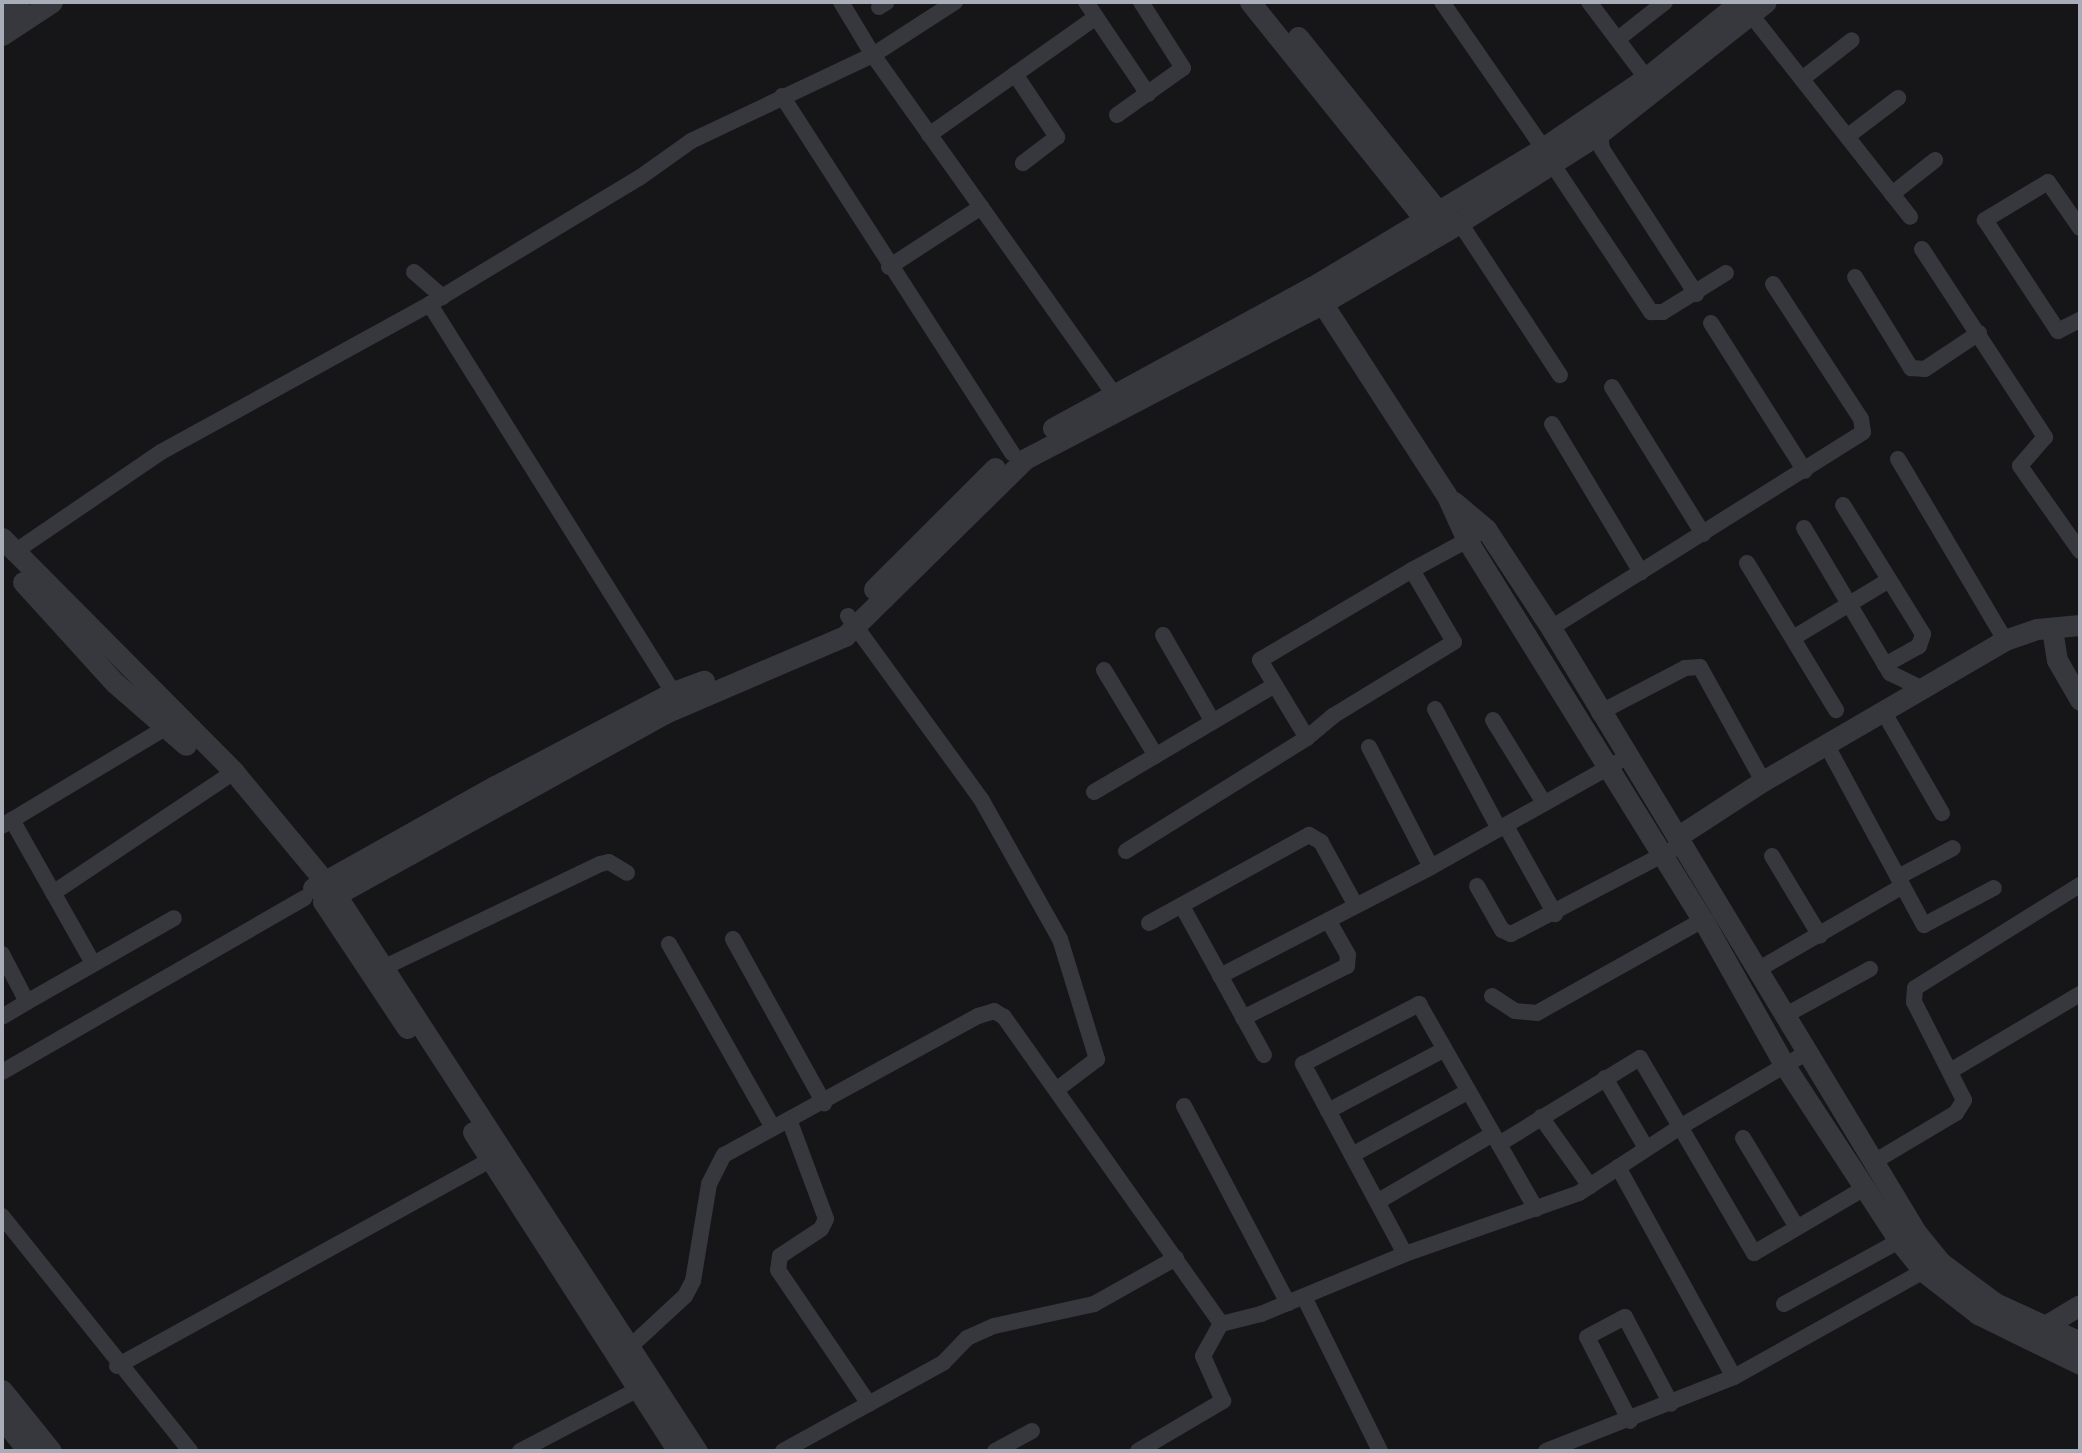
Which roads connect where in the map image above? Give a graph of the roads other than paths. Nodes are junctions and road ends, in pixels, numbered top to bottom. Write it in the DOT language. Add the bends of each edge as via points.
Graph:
graph roads {
  1 [pos="19,2"];
  2 [pos="52,2"];
  3 [pos="841,2"];
  4 [pos="955,2"];
  5 [pos="1086,2"];
  6 [pos="1141,2"];
  7 [pos="1250,2"];
  8 [pos="1267,2"];
  9 [pos="1442,2"];
  10 [pos="1589,2"];
  11 [pos="1665,2"];
  12 [pos="1750,5"];
  13 [pos="2,13"];
  14 [pos="1096,17"];
  15 [pos="2,35"];
  16 [pos="1618,39"];
  17 [pos="1852,40"];
  18 [pos="873,55"];
  19 [pos="1015,74"];
  20 [pos="1802,79"];
  21 [pos="1651,85"];
  22 [pos="1148,94"];
  23 [pos="782,96"];
  24 [pos="1898,98"];
  25 [pos="1117,115"];
  26 [pos="1600,133"];
  27 [pos="929,135"];
  28 [pos="1848,136"];
  29 [pos="1548,156"];
  30 [pos="1935,160"];
  31 [pos="1023,163"];
  32 [pos="1892,194"];
  33 [pos="981,207"];
  34 [pos="1910,217"];
  35 [pos="1443,223"];
  36 [pos="2080,228"];
  37 [pos="1922,249"];
  38 [pos="889,267"];
  39 [pos="414,272"];
  40 [pos="1726,273"];
  41 [pos="1855,277"];
  42 [pos="1773,284"];
  43 [pos="1696,294"];
  44 [pos="1317,295"];
  45 [pos="436,301"];
  46 [pos="2080,320"];
  47 [pos="1711,323"];
  48 [pos="1979,333"];
  49 [pos="1560,375"];
  50 [pos="1612,387"];
  51 [pos="1113,393"];
  52 [pos="1552,424"];
  53 [pos="1012,453"];
  54 [pos="1898,460"];
  55 [pos="1805,471"];
  56 [pos="1447,496"];
  57 [pos="1843,505"];
  58 [pos="1804,528"];
  59 [pos="1486,529"];
  60 [pos="1703,534"];
  61 [pos="1467,540"];
  62 [pos="6,550"];
  63 [pos="2080,551"];
  64 [pos="1747,563"];
  65 [pos="1412,570"];
  66 [pos="1642,572"];
  67 [pos="1889,580"];
  68 [pos="1850,604"];
  69 [pos="852,622"];
  70 [pos="2080,625"];
  71 [pos="1551,628"];
  72 [pos="2052,629"];
  73 [pos="1163,635"];
  74 [pos="1793,638"];
  75 [pos="2005,640"];
  76 [pos="1885,665"];
  77 [pos="1104,670"];
  78 [pos="1275,685"];
  79 [pos="1921,688"];
  80 [pos="673,692"];
  81 [pos="2080,700"];
  82 [pos="1435,709"];
  83 [pos="1836,710"];
  84 [pos="1883,711"];
  85 [pos="1599,713"];
  86 [pos="1493,719"];
  87 [pos="1213,722"];
  88 [pos="167,727"];
  89 [pos="1307,738"];
  90 [pos="1826,744"];
  91 [pos="1369,747"];
  92 [pos="1156,756"];
  93 [pos="1626,757"];
  94 [pos="1606,768"];
  95 [pos="228,776"];
  96 [pos="1763,781"];
  97 [pos="1094,792"];
  98 [pos="1544,803"];
  99 [pos="1942,813"];
  100 [pos="7,823"];
  101 [pos="1503,827"];
  102 [pos="1679,841"];
  103 [pos="1953,848"];
  104 [pos="1126,850"];
  105 [pos="1772,856"];
  106 [pos="1662,857"];
  107 [pos="1431,867"];
  108 [pos="627,873"];
  109 [pos="1900,882"];
  110 [pos="2080,885"];
  111 [pos="1477,886"];
  112 [pos="1994,888"];
  113 [pos="53,893"];
  114 [pos="320,893"];
  115 [pos="1355,904"];
  116 [pos="1182,906"];
  117 [pos="1555,914"];
  118 [pos="174,918"];
  119 [pos="1328,920"];
  120 [pos="1703,920"];
  121 [pos="1149,923"];
  122 [pos="1820,936"];
  123 [pos="733,939"];
  124 [pos="669,944"];
  125 [pos="2,954"];
  126 [pos="93,963"];
  127 [pos="385,967"];
  128 [pos="1759,969"];
  129 [pos="1870,969"];
  130 [pos="1220,976"];
  131 [pos="2080,994"];
  132 [pos="1492,996"];
  133 [pos="27,1002"];
  134 [pos="1784,1016"];
  135 [pos="2,1017"];
  136 [pos="1243,1018"];
  137 [pos="1445,1048"];
  138 [pos="1806,1054"];
  139 [pos="1264,1055"];
  140 [pos="1784,1066"];
  141 [pos="1952,1070"];
  142 [pos="2,1072"];
  143 [pos="1605,1078"];
  144 [pos="1056,1090"];
  145 [pos="1469,1091"];
  146 [pos="824,1103"];
  147 [pos="1184,1106"];
  148 [pos="1328,1111"];
  149 [pos="1541,1117"];
  150 [pos="790,1122"];
  151 [pos="1680,1127"];
  152 [pos="774,1128"];
  153 [pos="1743,1138"];
  154 [pos="1496,1139"];
  155 [pos="1646,1148"];
  156 [pos="1352,1155"];
  157 [pos="497,1157"];
  158 [pos="1872,1163"];
  159 [pos="1618,1167"];
  160 [pos="1590,1186"];
  161 [pos="1865,1188"];
  162 [pos="1377,1202"];
  163 [pos="1536,1209"];
  164 [pos="2,1216"];
  165 [pos="1796,1226"];
  166 [pos="1899,1241"];
  167 [pos="1405,1254"];
  168 [pos="1177,1258"];
  169 [pos="1932,1267"];
  170 [pos="1304,1297"];
  171 [pos="1288,1303"];
  172 [pos="1784,1304"];
  173 [pos="2080,1305"];
  174 [pos="1220,1324"];
  175 [pos="2033,1333"];
  176 [pos="2075,1333"];
  177 [pos="632,1345"];
  178 [pos="2045,1349"];
  179 [pos="2080,1364"];
  180 [pos="117,1366"];
  181 [pos="1734,1377"];
  182 [pos="646,1386"];
  183 [pos="2,1390"];
  184 [pos="869,1404"];
  185 [pos="1671,1404"];
  186 [pos="2,1418"];
  187 [pos="1630,1421"];
  188 [pos="1032,1431"];
  189 [pos="28,1451"];
  190 [pos="51,1451"];
  191 [pos="190,1451"];
  192 [pos="520,1451"];
  193 [pos="678,1451"];
  194 [pos="697,1451"];
  195 [pos="783,1451"];
  196 [pos="995,1451"];
  197 [pos="1138,1451"];
  198 [pos="1380,1451"];
  199 [pos="1546,1451"];
  1 -- 13 [label="street"];
  2 -- 15 [label="street"];
  3 -- 18 [label="street"];
  4 -- 18 [label="street"];
  5 -- 14 [label="street"];
  6 -- 22 [label="street" via="1184,68"];
  7 -- 35 [label="street"];
  8 -- 35 [label="street"];
  9 -- 29 [label="street"];
  10 -- 16 [label="street"];
  11 -- 16 [label="street"];
  12 -- 20 [label="street"];
  12 -- 21 [label="street"];
  14 -- 19 [label="street"];
  14 -- 22 [label="street"];
  16 -- 21 [label="street"];
  17 -- 20 [label="street"];
  18 -- 23 [label="street"];
  18 -- 27 [label="street"];
  19 -- 27 [label="street"];
  19 -- 31 [label="street" via="1057,137"];
  20 -- 28 [label="street"];
  21 -- 26 [label="street"];
  21 -- 29 [label="street"];
  22 -- 25 [label="street"];
  23 -- 38 [label="street"];
  23 -- 45 [label="street" via="691,141 639,178"];
  24 -- 28 [label="street"];
  26 -- 29 [label="street"];
  26 -- 43 [label="street" via="1602,149"];
  27 -- 33 [label="street"];
  28 -- 32 [label="street"];
  29 -- 35 [label="street"];
  29 -- 43 [label="street" via="1646,308 1663,312"];
  30 -- 32 [label="street"];
  32 -- 34 [label="street"];
  33 -- 38 [label="street"];
  33 -- 51 [label="street"];
  35 -- 44 [label="street"];
  35 -- 49 [label="street"];
  36 -- 46 [label="street" via="2048,182 1985,220 2059,331"];
  37 -- 48 [label="street"];
  38 -- 53 [label="street"];
  39 -- 45 [label="street"];
  40 -- 43 [label="street"];
  41 -- 48 [label="street" via="1911,368 1925,369"];
  42 -- 55 [label="street" via="1863,426 1858,437"];
  44 -- 51 [label="street"];
  44 -- 56 [label="street"];
  44 -- 69 [label="street" via="1025,459"];
  45 -- 62 [label="street" via="161,453"];
  45 -- 80 [label="street"];
  47 -- 55 [label="street"];
  48 -- 63 [label="street" via="2045,437 2020,466"];
  50 -- 60 [label="street"];
  51 -- 53 [label="street"];
  52 -- 66 [label="street"];
  53 -- 69 [label="street"];
  54 -- 75 [label="street"];
  55 -- 60 [label="street"];
  56 -- 59 [label="street"];
  56 -- 61 [label="street"];
  57 -- 67 [label="street"];
  58 -- 68 [label="street"];
  59 -- 61 [label="street"];
  59 -- 71 [label="street"];
  60 -- 66 [label="street"];
  61 -- 65 [label="street"];
  61 -- 94 [label="street"];
  62 -- 88 [label="street" via="115,683"];
  62 -- 95 [label="street"];
  64 -- 74 [label="street"];
  65 -- 78 [label="street" via="1260,660"];
  65 -- 89 [label="street" via="1454,642 1333,716"];
  66 -- 71 [label="street"];
  67 -- 68 [label="street"];
  67 -- 76 [label="street" via="1923,634 1919,646"];
  68 -- 74 [label="street"];
  68 -- 76 [label="street"];
  69 -- 80 [label="street"];
  69 -- 114 [label="street" via="834,642 665,713"];
  69 -- 144 [label="street" via="981,799 1060,939 1097,1059"];
  70 -- 72 [label="street"];
  71 -- 85 [label="street"];
  72 -- 75 [label="street"];
  72 -- 81 [label="street" via="2057,660"];
  73 -- 87 [label="street"];
  74 -- 83 [label="street"];
  75 -- 79 [label="street"];
  76 -- 79 [label="street" via="1896,680"];
  77 -- 92 [label="street"];
  78 -- 87 [label="street"];
  78 -- 89 [label="street"];
  79 -- 84 [label="street"];
  80 -- 114 [label="street"];
  82 -- 101 [label="street"];
  84 -- 90 [label="street"];
  84 -- 99 [label="street"];
  85 -- 93 [label="street"];
  85 -- 96 [label="street" via="1685,668 1700,667"];
  86 -- 98 [label="street"];
  87 -- 92 [label="street"];
  88 -- 95 [label="street"];
  88 -- 100 [label="street"];
  89 -- 104 [label="street"];
  90 -- 96 [label="street"];
  90 -- 109 [label="street"];
  91 -- 107 [label="street"];
  92 -- 97 [label="street"];
  93 -- 94 [label="street"];
  93 -- 102 [label="street"];
  94 -- 98 [label="street"];
  94 -- 106 [label="street"];
  95 -- 113 [label="street"];
  95 -- 114 [label="street"];
  96 -- 102 [label="street"];
  98 -- 101 [label="street"];
  100 -- 113 [label="street"];
  101 -- 107 [label="street"];
  101 -- 117 [label="street"];
  102 -- 106 [label="street"];
  102 -- 128 [label="street"];
  103 -- 109 [label="street"];
  105 -- 122 [label="street"];
  106 -- 117 [label="street"];
  106 -- 120 [label="street"];
  107 -- 115 [label="street"];
  108 -- 127 [label="street" via="609,862 600,864"];
  109 -- 112 [label="street" via="1924,925"];
  109 -- 122 [label="street"];
  110 -- 141 [label="street" via="1915,988 1914,1002"];
  111 -- 117 [label="street" via="1505,933"];
  113 -- 126 [label="street"];
  114 -- 127 [label="street"];
  114 -- 142 [label="street"];
  114 -- 157 [label="street"];
  115 -- 116 [label="street" via="1321,842 1310,835"];
  115 -- 119 [label="street"];
  116 -- 121 [label="street"];
  116 -- 130 [label="street"];
  118 -- 126 [label="street"];
  119 -- 130 [label="street"];
  119 -- 136 [label="street" via="1348,956 1347,966"];
  120 -- 132 [label="street" via="1537,1013 1515,1011"];
  120 -- 140 [label="street"];
  122 -- 128 [label="street"];
  123 -- 146 [label="street"];
  124 -- 152 [label="street"];
  125 -- 133 [label="street"];
  126 -- 133 [label="street"];
  127 -- 157 [label="street"];
  128 -- 134 [label="street"];
  129 -- 134 [label="street"];
  130 -- 136 [label="street"];
  131 -- 141 [label="street"];
  133 -- 135 [label="street"];
  134 -- 138 [label="street"];
  136 -- 139 [label="street"];
  137 -- 145 [label="street"];
  137 -- 148 [label="street"];
  137 -- 148 [label="street" via="1419,1004 1303,1065"];
  138 -- 140 [label="street"];
  138 -- 158 [label="street"];
  140 -- 151 [label="street"];
  140 -- 161 [label="street"];
  141 -- 158 [label="street" via="1963,1092 1962,1107"];
  143 -- 149 [label="street"];
  143 -- 151 [label="street" via="1640,1058"];
  143 -- 155 [label="street"];
  144 -- 146 [label="street" via="994,1011"];
  144 -- 168 [label="street"];
  145 -- 154 [label="street"];
  145 -- 156 [label="street"];
  146 -- 150 [label="street"];
  147 -- 171 [label="street"];
  148 -- 156 [label="street"];
  149 -- 154 [label="street"];
  149 -- 160 [label="street"];
  150 -- 152 [label="street"];
  150 -- 184 [label="street" via="827,1219 821,1229 780,1256 778,1270"];
  151 -- 155 [label="street"];
  151 -- 165 [label="street" via="1754,1253"];
  152 -- 177 [label="street" via="732,1150 716,1166 693,1281 685,1296"];
  153 -- 165 [label="street"];
  154 -- 162 [label="street"];
  154 -- 163 [label="street"];
  155 -- 159 [label="street"];
  156 -- 162 [label="street"];
  157 -- 177 [label="street"];
  157 -- 180 [label="street"];
  157 -- 182 [label="street"];
  158 -- 169 [label="street"];
  159 -- 160 [label="street"];
  159 -- 181 [label="street"];
  160 -- 163 [label="street"];
  161 -- 165 [label="street"];
  161 -- 166 [label="street"];
  162 -- 167 [label="street"];
  163 -- 167 [label="street"];
  164 -- 180 [label="street"];
  166 -- 169 [label="street"];
  166 -- 172 [label="street"];
  167 -- 170 [label="street"];
  168 -- 174 [label="street"];
  168 -- 184 [label="street" via="1094,1304 993,1326 967,1338 943,1363"];
  169 -- 175 [label="street" via="1978,1314"];
  169 -- 181 [label="street"];
  170 -- 171 [label="street"];
  170 -- 198 [label="street"];
  171 -- 174 [label="street"];
  173 -- 175 [label="street"];
  174 -- 197 [label="street" via="1203,1356 1223,1401"];
  175 -- 176 [label="street"];
  175 -- 178 [label="street"];
  176 -- 178 [label="street"];
  177 -- 182 [label="street"];
  178 -- 179 [label="street"];
  180 -- 191 [label="street"];
  181 -- 185 [label="street"];
  182 -- 192 [label="street"];
  182 -- 193 [label="street"];
  182 -- 194 [label="street"];
  183 -- 190 [label="street"];
  184 -- 195 [label="street"];
  185 -- 187 [label="street"];
  185 -- 187 [label="street" via="1625,1317 1587,1337"];
  186 -- 189 [label="street"];
  187 -- 199 [label="street"];
  188 -- 196 [label="street"];
}
